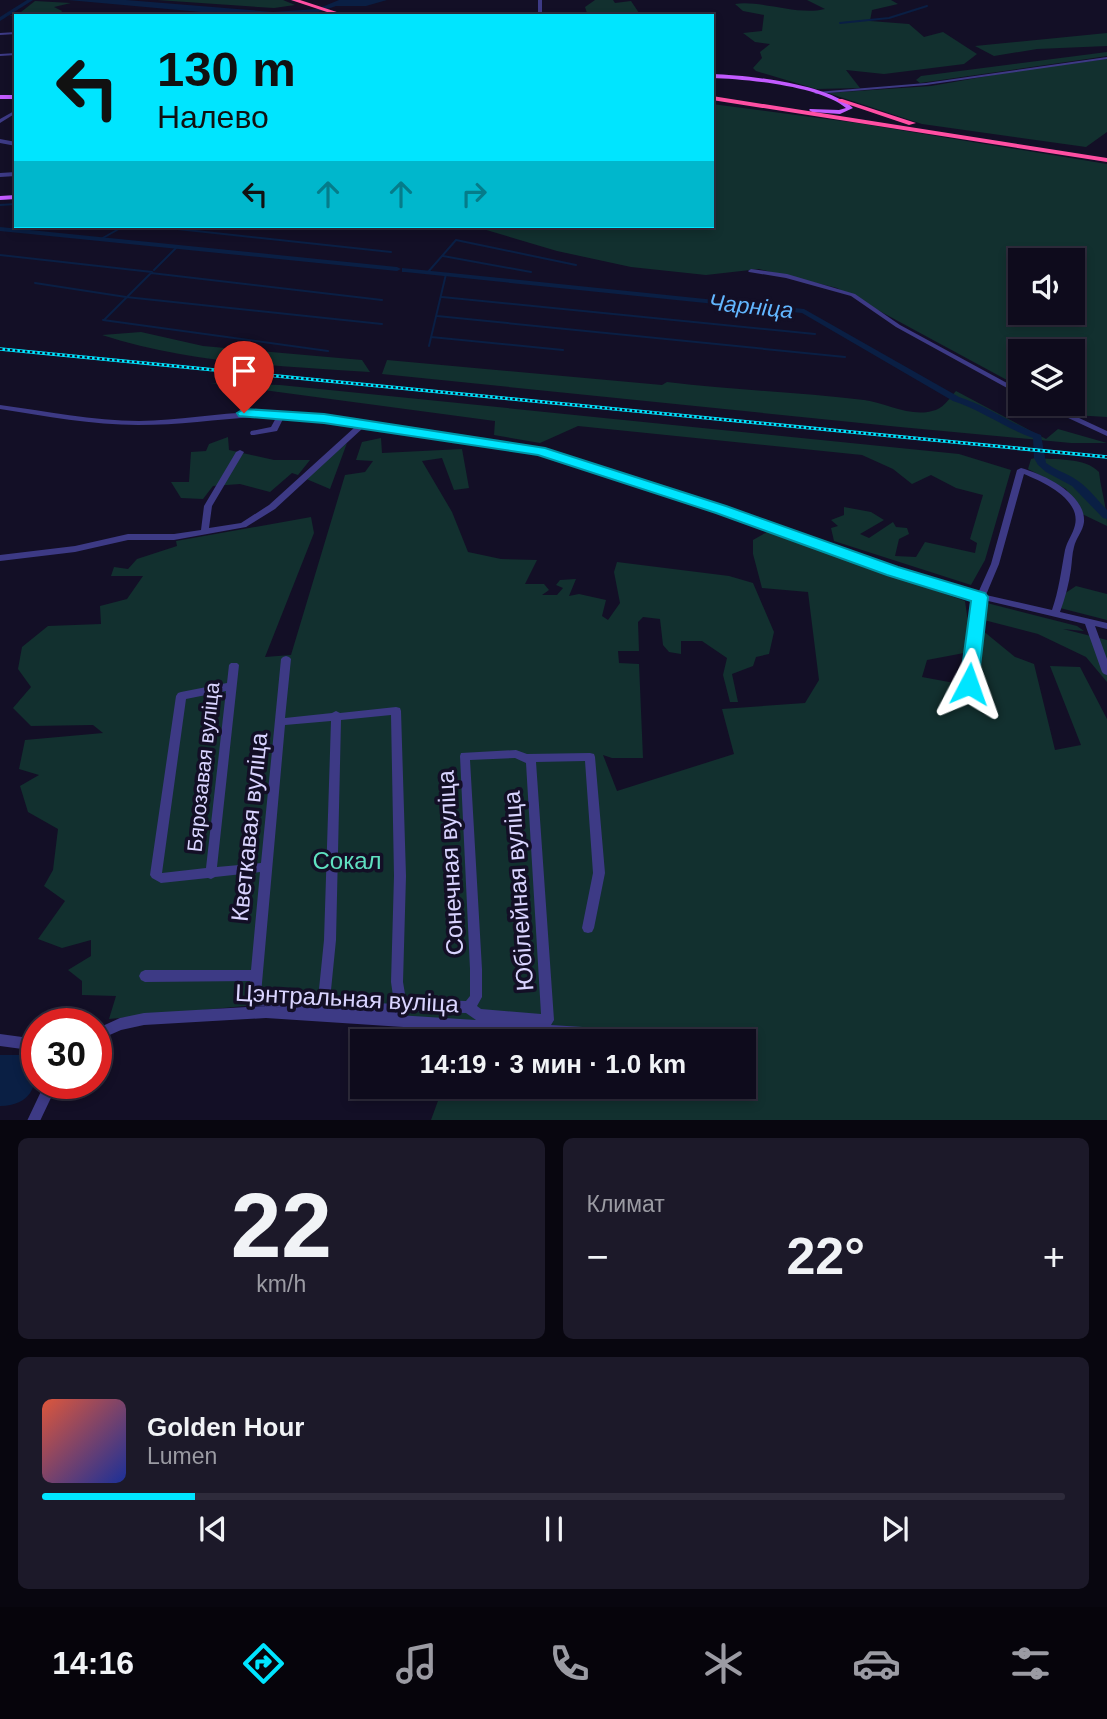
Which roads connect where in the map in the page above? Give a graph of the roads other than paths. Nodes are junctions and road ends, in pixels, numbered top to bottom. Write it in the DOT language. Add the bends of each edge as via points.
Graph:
graph roads {
  1 [pos="294,0"];
  2 [pos="306,0"];
  3 [pos="319,6"];
  4 [pos="335,11"];
  5 [pos="342,14"];
  6 [pos="348,14"];
  7 [pos="1107,58"];
  8 [pos="714,76"];
  9 [pos="816,93"];
  10 [pos="714,98"];
  11 [pos="714,98"];
  12 [pos="840,100"];
  13 [pos="750,104"];
  14 [pos="812,110"];
  15 [pos="943,131"];
  16 [pos="1107,158"];
  17 [pos="751,271"];
  18 [pos="1008,386"];
  19 [pos="0,407"];
  20 [pos="282,414"];
  21 [pos="1067,416"];
  22 [pos="362,424"];
  23 [pos="254,433"];
  24 [pos="1107,435"];
  25 [pos="240,452"];
  26 [pos="205,529"];
  27 [pos="0,558"];
  28 [pos="979,597"];
  29 [pos="1055,614"];
  30 [pos="1089,622"];
  31 [pos="1107,626"];
  32 [pos="286,659"];
  33 [pos="234,664"];
  34 [pos="1107,671"];
  35 [pos="969,684"];
  36 [pos="232,685"];
  37 [pos="336,715"];
  38 [pos="281,722"];
  39 [pos="529,759"];
  40 [pos="264,867"];
  41 [pos="211,874"];
  42 [pos="587,928"];
  43 [pos="254,975"];
  44 [pos="145,976"];
  45 [pos="406,1005"];
  46 [pos="323,1006"];
  47 [pos="450,1007"];
  48 [pos="469,1007"];
  49 [pos="448,1023"];
  50 [pos="112,1028"];
  51 [pos="530,1029"];
  52 [pos="0,1040"];
  53 [pos="21,1043"];
  54 [pos="44,1099"];
  55 [pos="34,1120"];
  1 -- 3 [label="highway"];
  2 -- 3 [label="highway"];
  3 -- 4 [label="highway"];
  4 -- 5 [label="highway"];
  4 -- 6 [label="highway"];
  7 -- 9 [label="street" via="926,85"];
  8 -- 9 [label="main road" via="747,78"];
  9 -- 12 [label="main road"];
  10 -- 13 [label="highway"];
  11 -- 14 [label="highway"];
  12 -- 14 [label="main road" via="848,110"];
  12 -- 15 [label="highway"];
  13 -- 16 [label="highway"];
  14 -- 15 [label="highway"];
  15 -- 16 [label="highway"];
  17 -- 18 [label="street" via="853,295 898,326"];
  19 -- 20 [label="street" via="136,423"];
  20 -- 22 [label="street"];
  20 -- 23 [label="street" via="274,429"];
  21 -- 24 [label="street"];
  22 -- 26 [label="street" via="260,516 234,527"];
  22 -- 28 [label="street" via="540,451"];
  25 -- 26 [label="street" via="208,506"];
  26 -- 27 [label="street"];
  28 -- 29 [label="street"];
  28 -- 29 [label="street" via="995,564 1021,470 1064,491 1080,516"];
  28 -- 35 [label="street"];
  29 -- 30 [label="street"];
  30 -- 31 [label="street"];
  30 -- 34 [label="street"];
  32 -- 38 [label="street, Кветкавая вуліца"];
  33 -- 36 [label="street, Бярозавая вуліца"];
  36 -- 41 [label="street, Бярозавая вуліца"];
  36 -- 41 [label="street" via="181,696 156,871 161,878"];
  37 -- 38 [label="street"];
  37 -- 45 [label="street" via="396,711 397,982"];
  37 -- 46 [label="street" via="330,940"];
  38 -- 40 [label="street, Кветкавая вуліца"];
  39 -- 42 [label="street" via="590,757 599,873"];
  39 -- 48 [label="street, Сонечная вуліца" via="516,754 465,756 476,969 475,997"];
  39 -- 48 [label="street, Юбілейная вуліца" via="548,1020 478,1015"];
  40 -- 41 [label="street"];
  40 -- 43 [label="street, Кветкавая вуліца"];
  43 -- 44 [label="street"];
  43 -- 46 [label="street, Кветкавая вуліца" via="254,999"];
  45 -- 46 [label="street" via="395,1010"];
  45 -- 47 [label="street"];
  47 -- 48 [label="street"];
  47 -- 49 [label="street"];
  49 -- 50 [label="street, Цэнтральная вуліца" via="266,1012 144,1019"];
  49 -- 51 [label="street, Цэнтральная вуліца"];
  52 -- 53 [label="street"];
  54 -- 55 [label="street"];
}
